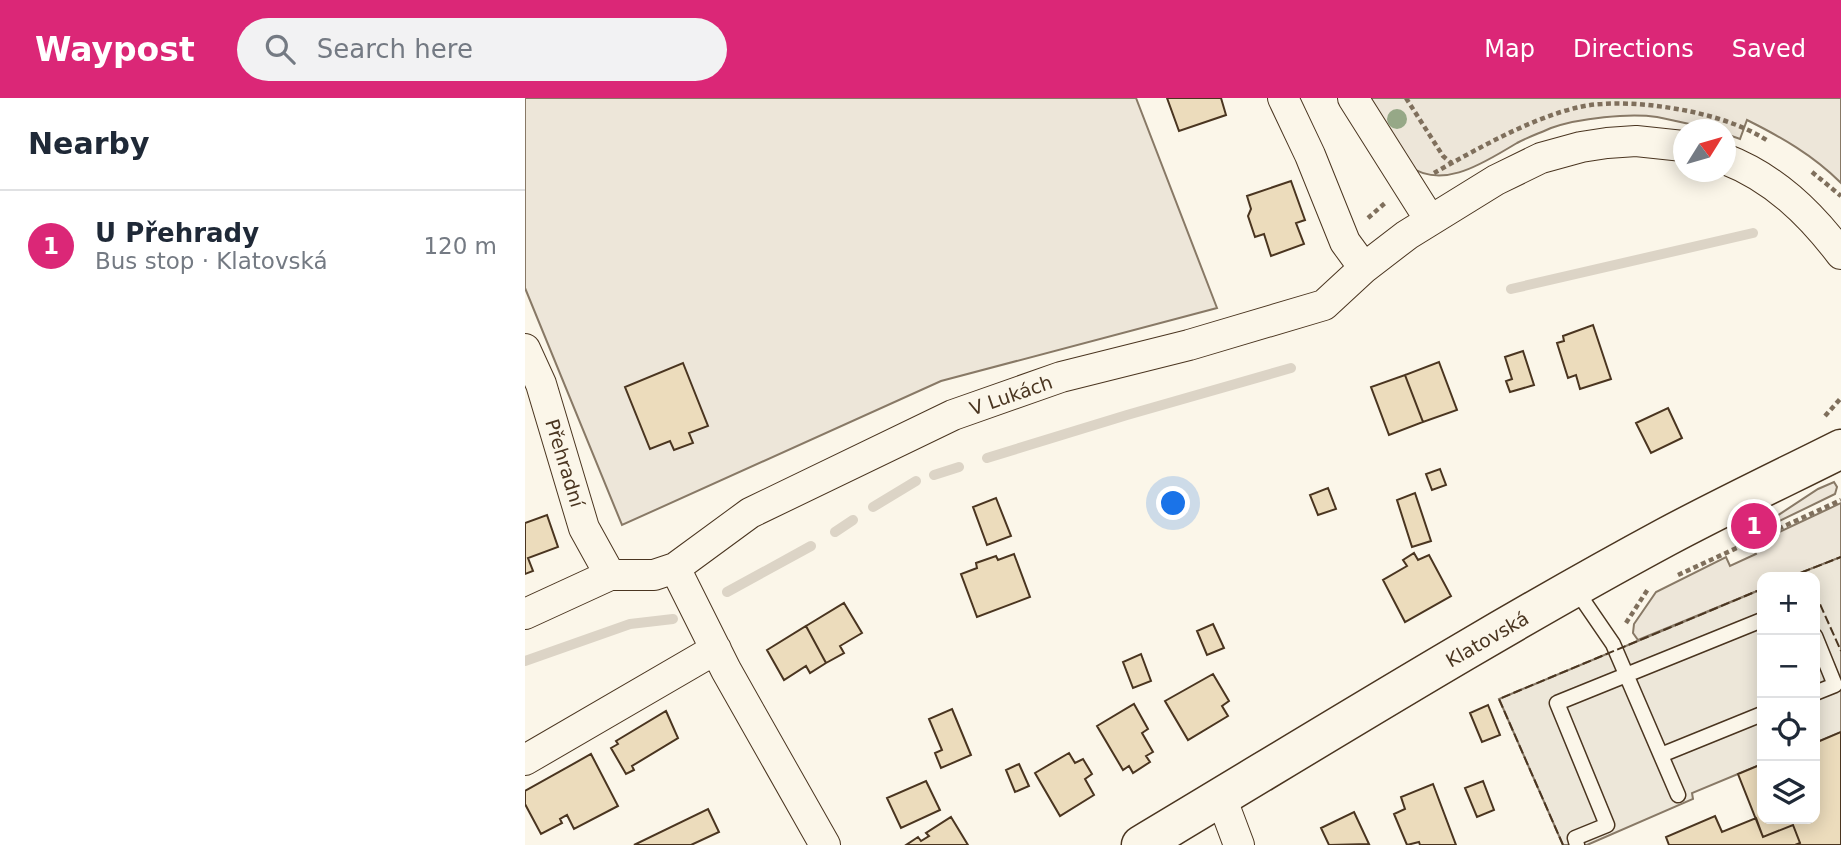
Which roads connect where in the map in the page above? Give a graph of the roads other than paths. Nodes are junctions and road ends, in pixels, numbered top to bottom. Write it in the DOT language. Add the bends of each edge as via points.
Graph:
graph roads {
  1 [pos="1283,98"];
  2 [pos="1353,98"];
  3 [pos="1673,145"];
  4 [pos="1736,164"];
  5 [pos="1430,220"];
  6 [pos="1841,254"];
  7 [pos="1364,268"];
  8 [pos="525,349"];
  9 [pos="1841,449"];
  10 [pos="675,568"];
  11 [pos="610,575"];
  12 [pos="1575,588"];
  13 [pos="525,614"];
  14 [pos="1757,622"];
  15 [pos="1820,647"];
  16 [pos="716,649"];
  17 [pos="1627,675"];
  18 [pos="1838,688"];
  19 [pos="1820,692"];
  20 [pos="1757,716"];
  21 [pos="1661,755"];
  22 [pos="525,760"];
  23 [pos="1678,795"];
  24 [pos="1221,797"];
  25 [pos="825,845"];
  26 [pos="1141,845"];
  27 [pos="1240,845"];
  28 [pos="1577,845"];
  1 -- 7 [label="street" via="1345,242"];
  2 -- 5 [label="street"];
  3 -- 5 [label="street, V Lukách" via="1617,142 1562,151 1518,167"];
  4 -- 6 [label="street" via="1789,197"];
  5 -- 7 [label="street, V Lukách"];
  7 -- 10 [label="street, V Lukách" via="1324,305 1061,377 953,415 750,513"];
  8 -- 11 [label="street, Přehradní" via="541,384 584,528"];
  9 -- 12 [label="main road, Klatovská"];
  10 -- 11 [label="street, V Lukách" via="654,575"];
  10 -- 16 [label="street"];
  11 -- 13 [label="street, V Lukách"];
  12 -- 17 [label="lane"];
  12 -- 24 [label="main road, Klatovská"];
  14 -- 17 [label="lane"];
  15 -- 18 [label="lane"];
  16 -- 22 [label="street"];
  16 -- 25 [label="street"];
  17 -- 21 [label="lane"];
  17 -- 28 [label="lane" via="1557,703 1607,825 1575,838"];
  18 -- 19 [label="lane"];
  20 -- 21 [label="lane"];
  21 -- 23 [label="lane"];
  24 -- 26 [label="main road, Klatovská"];
  24 -- 27 [label="street"];
}
